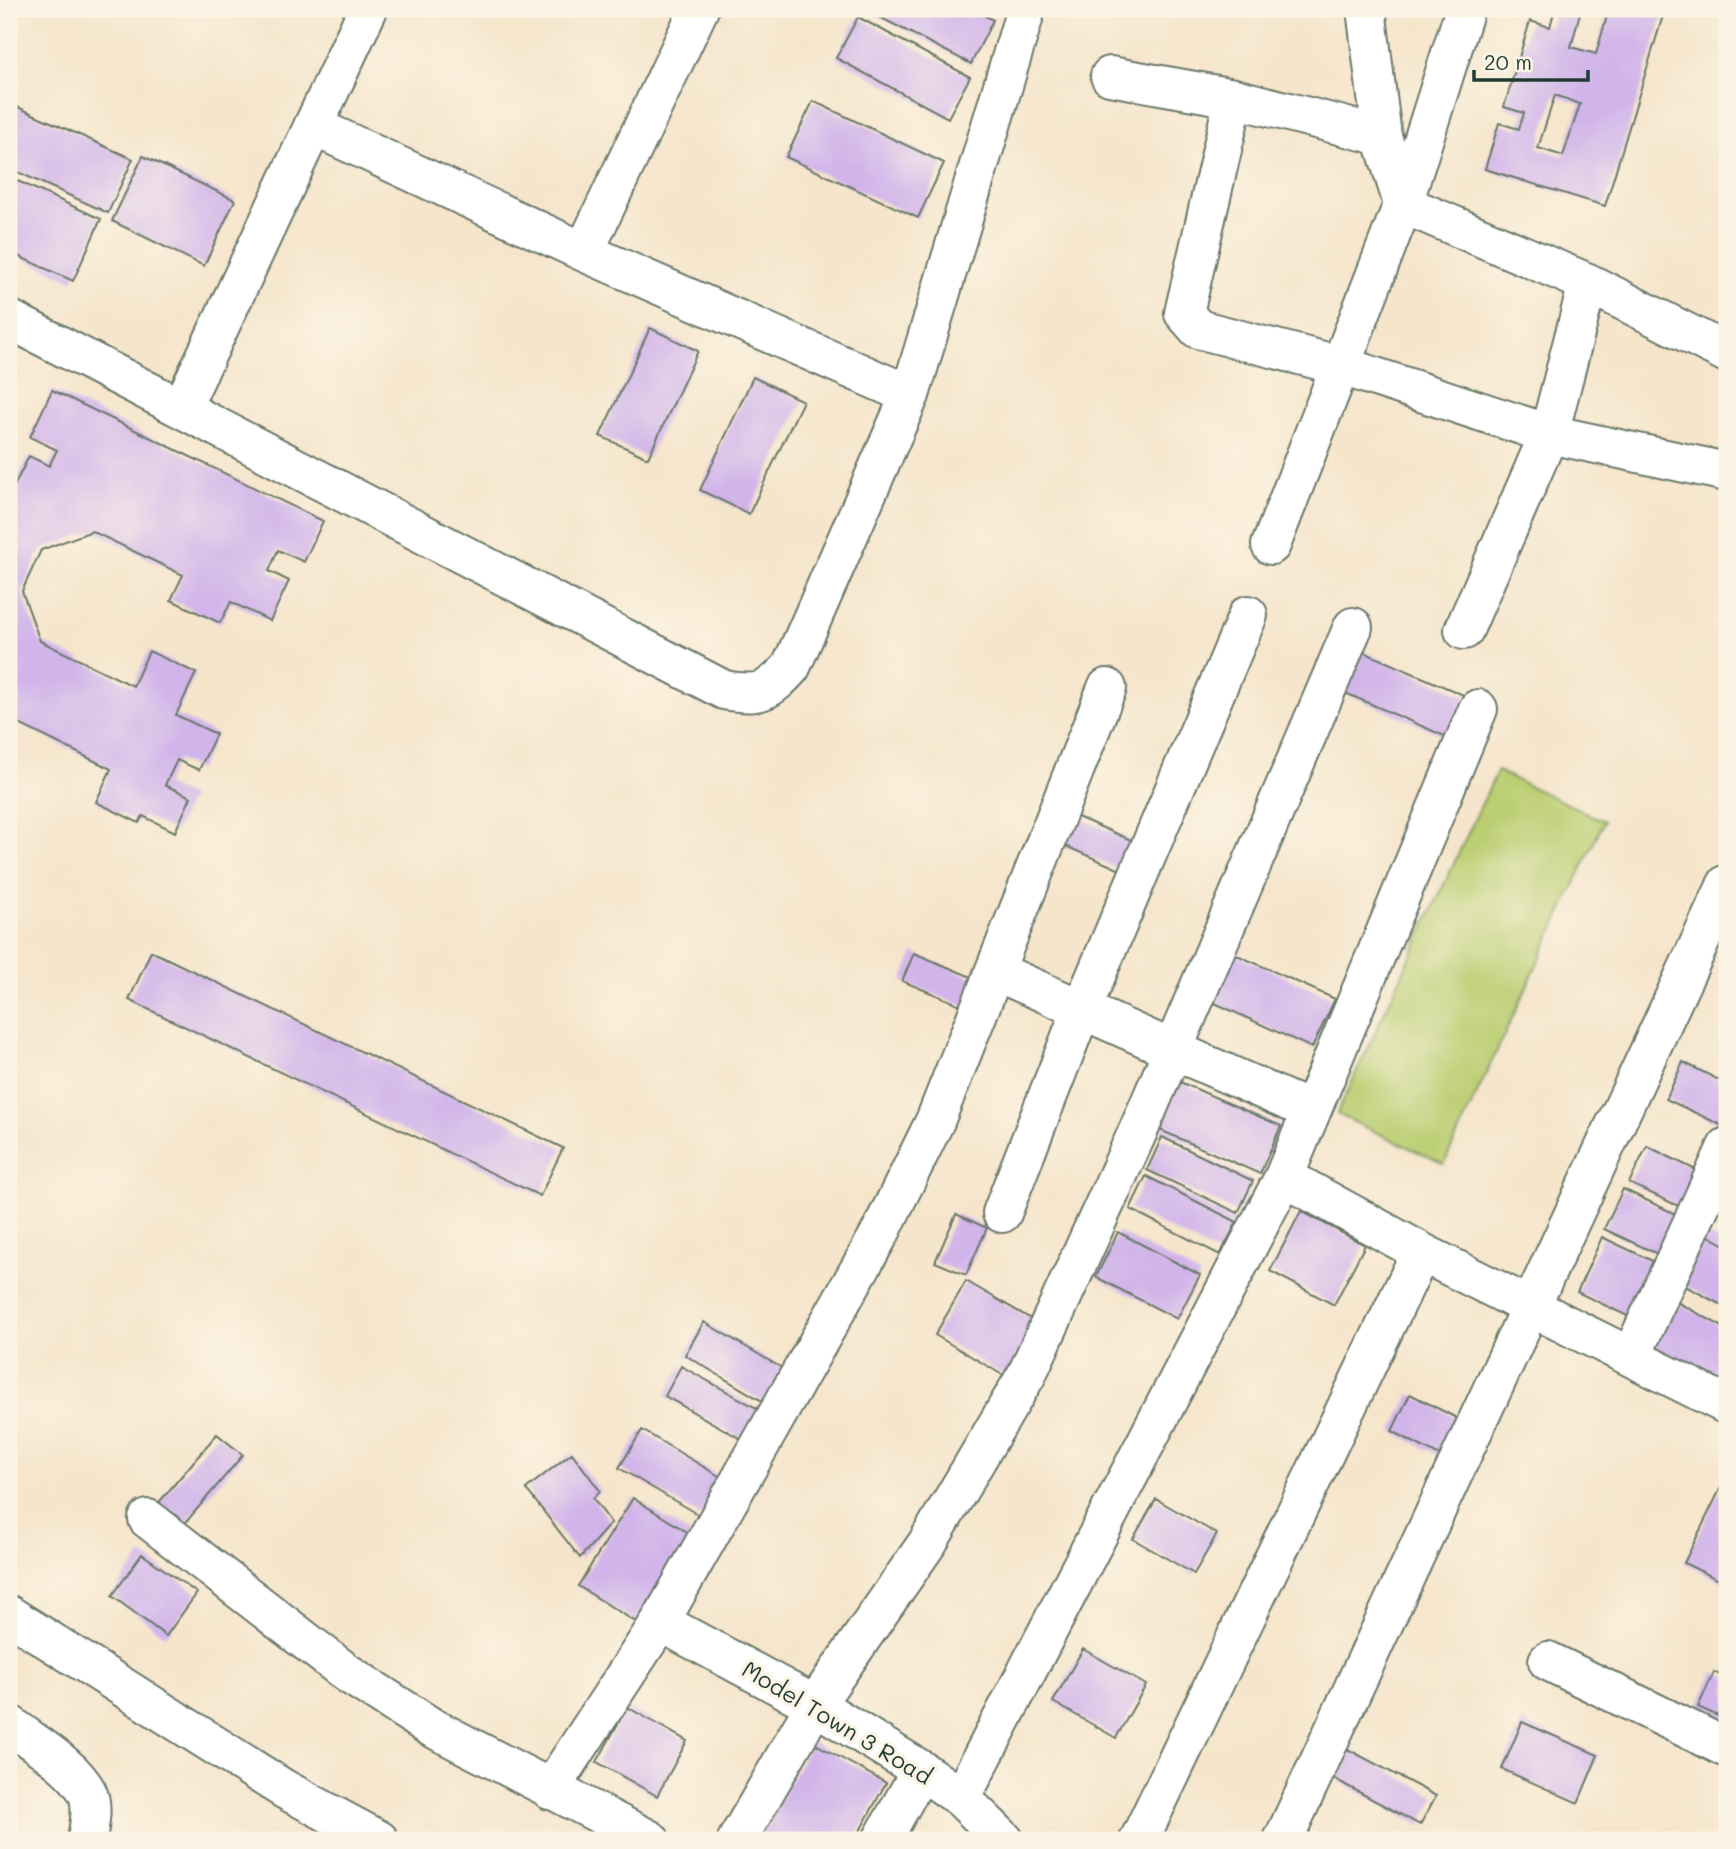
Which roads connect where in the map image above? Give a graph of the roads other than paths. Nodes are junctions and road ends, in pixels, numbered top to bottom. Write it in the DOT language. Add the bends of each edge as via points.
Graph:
graph roads {
  1 [pos="368,9"];
  2 [pos="699,9"];
  3 [pos="1026,9"];
  4 [pos="1366,9"];
  5 [pos="1465,9"];
  6 [pos="1110,76"];
  7 [pos="1234,98"];
  8 [pos="313,126"];
  9 [pos="1382,136"];
  10 [pos="1404,204"];
  11 [pos="584,252"];
  12 [pos="1588,283"];
  13 [pos="9,319"];
  14 [pos="1727,353"];
  15 [pos="1342,366"];
  16 [pos="910,395"];
  17 [pos="182,407"];
  18 [pos="1549,434"];
  19 [pos="1727,472"];
  20 [pos="1271,545"];
  21 [pos="1248,615"];
  22 [pos="1353,627"];
  23 [pos="1464,630"];
  24 [pos="1107,688"];
  25 [pos="1478,709"];
  26 [pos="1727,884"];
  27 [pos="995,971"];
  28 [pos="1081,1012"];
  29 [pos="1172,1051"];
  30 [pos="1311,1111"];
  31 [pos="1727,1147"];
  32 [pos="1284,1177"];
  33 [pos="1002,1213"];
  34 [pos="1421,1252"];
  35 [pos="1530,1307"];
  36 [pos="1631,1357"];
  37 [pos="1727,1405"];
  38 [pos="148,1519"];
  39 [pos="9,1615"];
  40 [pos="660,1622"];
  41 [pos="1548,1661"];
  42 [pos="816,1705"];
  43 [pos="9,1724"];
  44 [pos="1727,1748"];
  45 [pos="921,1770"];
  46 [pos="550,1790"];
  47 [pos="961,1798"];
  48 [pos="87,1840"];
  49 [pos="379,1840"];
  50 [pos="650,1840"];
  51 [pos="737,1840"];
  52 [pos="882,1840"];
  53 [pos="1004,1840"];
  54 [pos="1139,1840"];
  55 [pos="1283,1840"];
  1 -- 8 [label="street"];
  2 -- 11 [label="street"];
  3 -- 16 [label="street"];
  4 -- 9 [label="street"];
  5 -- 10 [label="street"];
  6 -- 7 [label="street"];
  7 -- 9 [label="street"];
  7 -- 15 [label="street" via="1184,313 1198,329"];
  8 -- 11 [label="street"];
  8 -- 17 [label="street"];
  9 -- 10 [label="street"];
  10 -- 12 [label="street"];
  10 -- 15 [label="street"];
  11 -- 16 [label="street"];
  12 -- 14 [label="street"];
  12 -- 18 [label="street"];
  13 -- 17 [label="street"];
  15 -- 18 [label="street"];
  15 -- 20 [label="street"];
  16 -- 17 [label="street" via="791,667 773,687 750,695 724,690"];
  18 -- 19 [label="street"];
  18 -- 23 [label="street"];
  21 -- 28 [label="street"];
  22 -- 29 [label="street"];
  24 -- 27 [label="street"];
  25 -- 30 [label="street"];
  26 -- 35 [label="street"];
  27 -- 28 [label="street"];
  27 -- 40 [label="street" via="935,1121 880,1233"];
  28 -- 29 [label="street"];
  28 -- 33 [label="street"];
  29 -- 30 [label="street"];
  29 -- 42 [label="street" via="1027,1374 928,1542"];
  30 -- 32 [label="street"];
  31 -- 36 [label="street"];
  32 -- 34 [label="street"];
  32 -- 47 [label="street"];
  34 -- 35 [label="street"];
  34 -- 54 [label="street"];
  35 -- 36 [label="street"];
  35 -- 55 [label="street"];
  36 -- 37 [label="street"];
  38 -- 46 [label="street" via="346,1673 431,1727"];
  39 -- 49 [label="street" via="284,1789"];
  40 -- 42 [label="street, Model Town 3 Road"];
  40 -- 46 [label="street"];
  41 -- 44 [label="street"];
  42 -- 45 [label="street, Model Town 3 Road"];
  42 -- 51 [label="street"];
  43 -- 48 [label="street" via="72,1774 88,1793 91,1817"];
  45 -- 47 [label="street, Model Town 3 Road"];
  45 -- 52 [label="street"];
  46 -- 50 [label="street"];
  47 -- 53 [label="street, Model Town 3 Road"];
}
